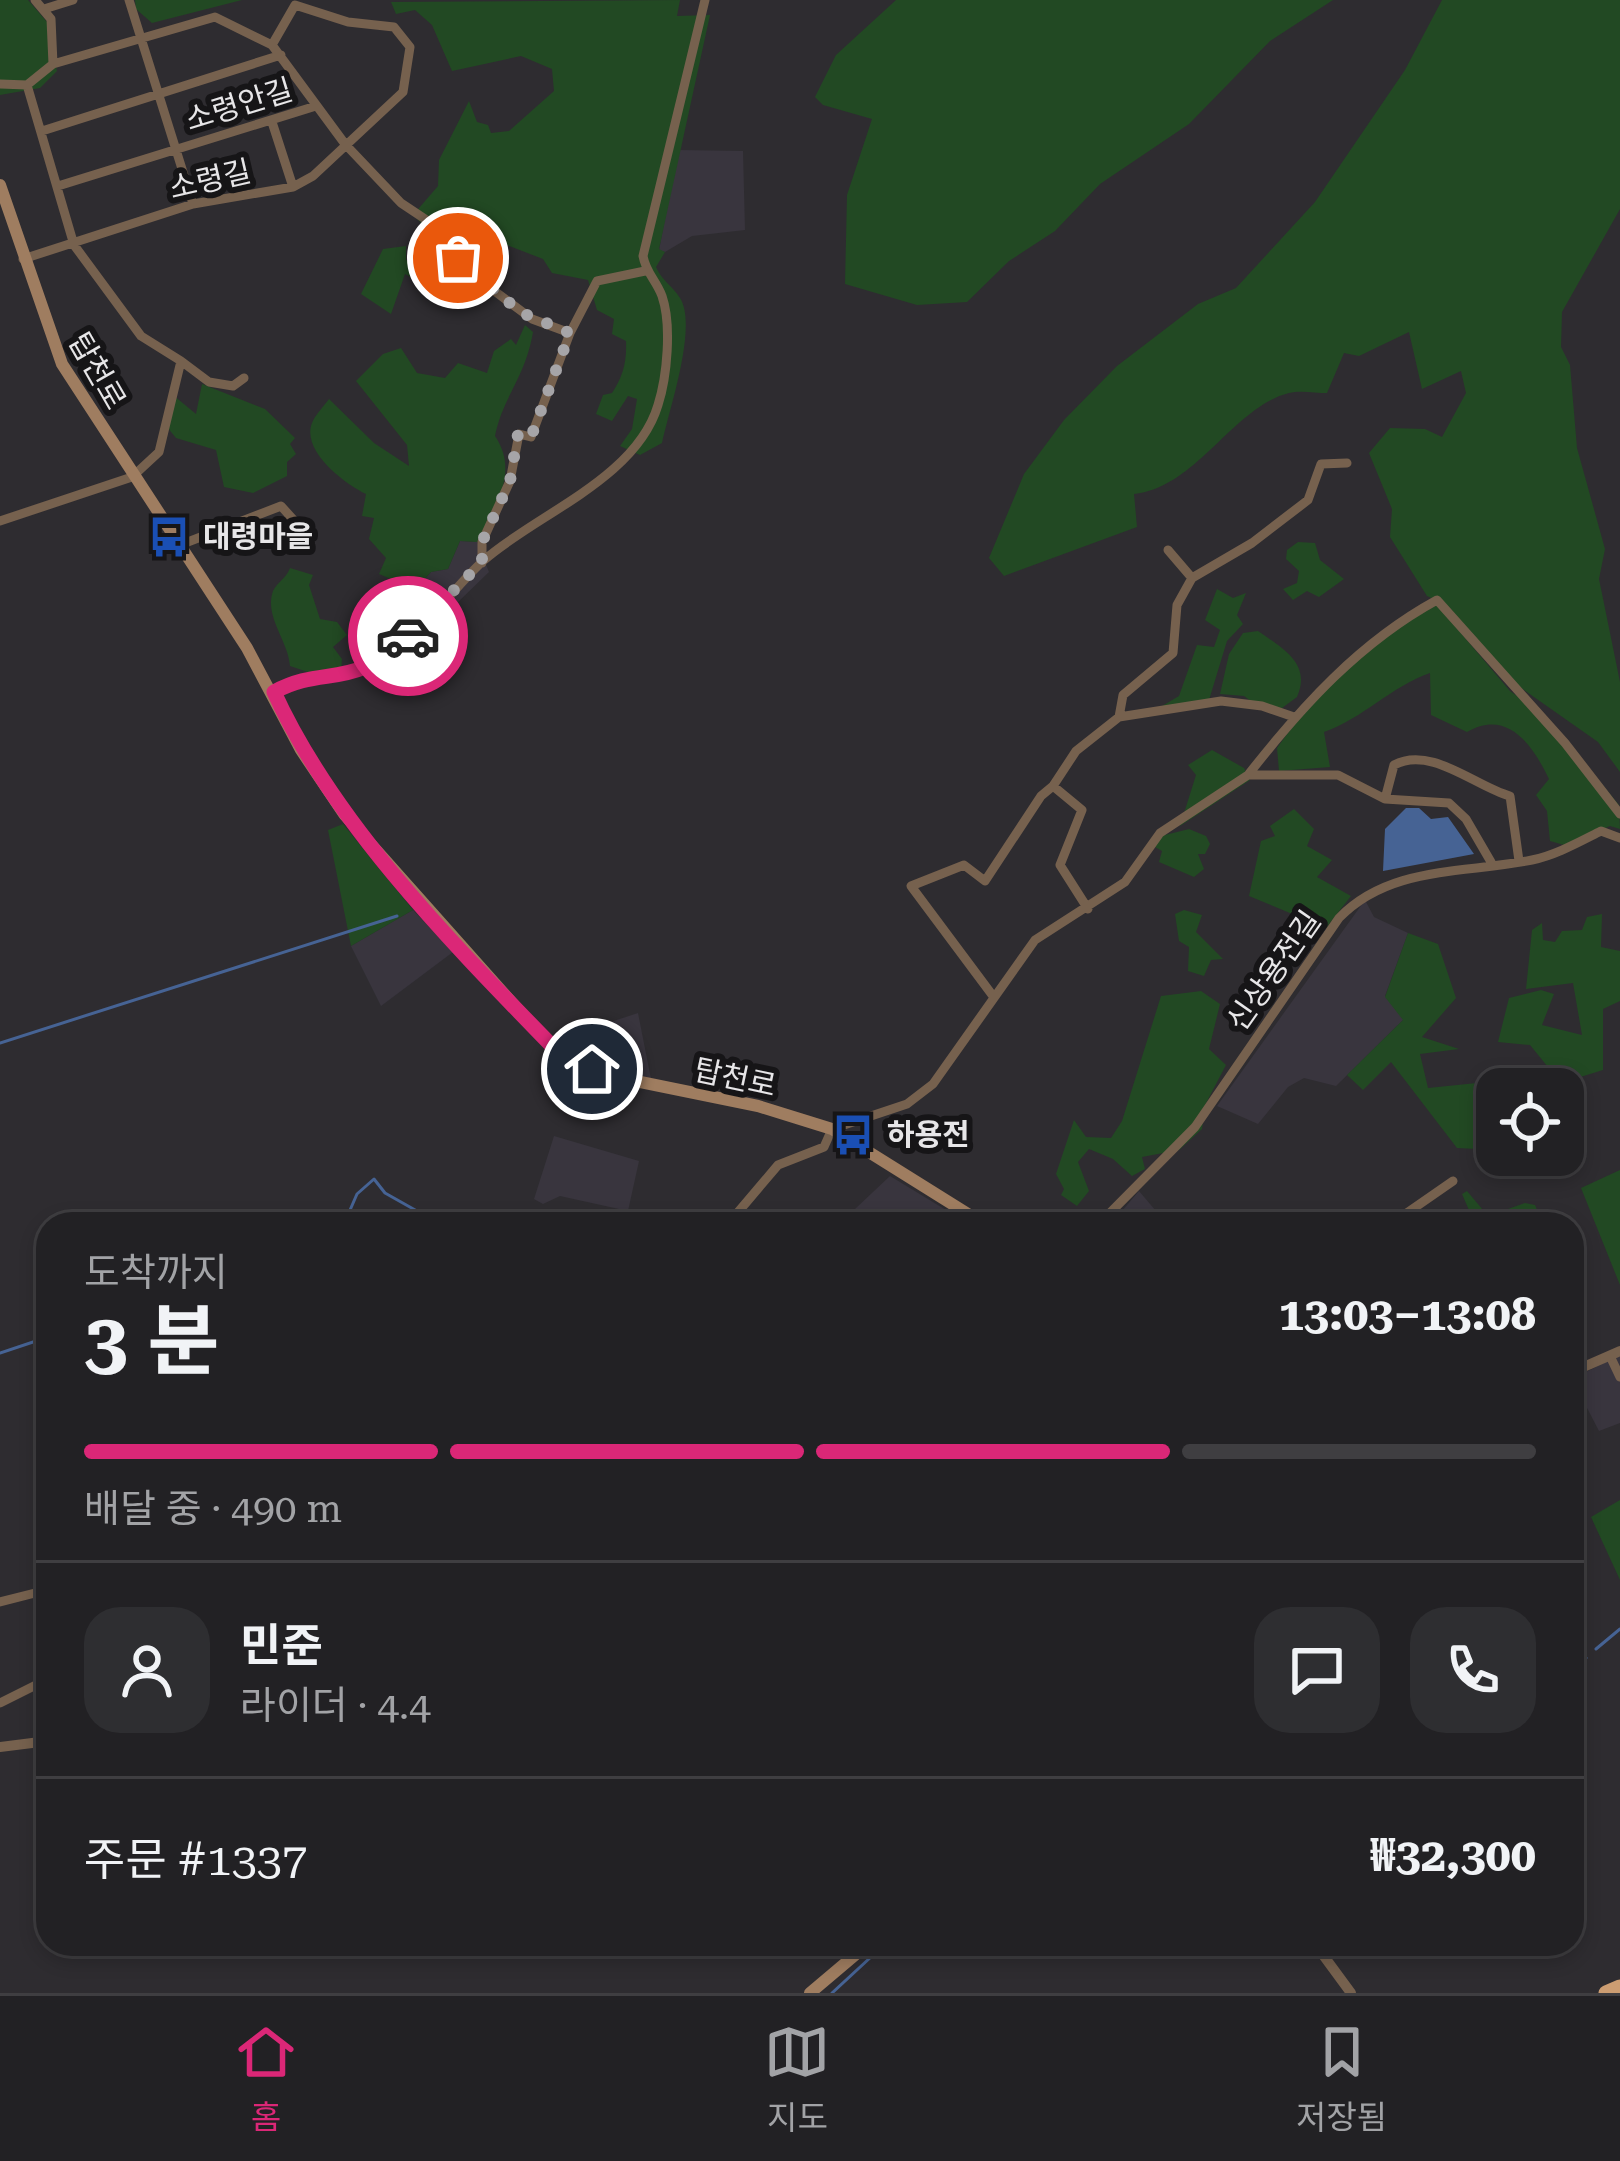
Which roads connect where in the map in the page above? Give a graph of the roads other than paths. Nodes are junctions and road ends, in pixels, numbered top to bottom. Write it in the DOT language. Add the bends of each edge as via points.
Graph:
graph roads {
  1 [pos="73,0"];
  2 [pos="128,0"];
  3 [pos="705,0"];
  4 [pos="40,4"];
  5 [pos="141,39"];
  6 [pos="272,45"];
  7 [pos="281,55"];
  8 [pos="53,64"];
  9 [pos="0,84"];
  10 [pos="27,85"];
  11 [pos="159,96"];
  12 [pos="316,106"];
  13 [pos="272,122"];
  14 [pos="42,131"];
  15 [pos="345,144"];
  16 [pos="176,149"];
  17 [pos="0,185"];
  18 [pos="58,186"];
  19 [pos="293,187"];
  20 [pos="193,204"];
  21 [pos="74,244"];
  22 [pos="23,259"];
  23 [pos="645,271"];
  24 [pos="570,333"];
  25 [pos="181,361"];
  26 [pos="244,378"];
  27 [pos="1347,463"];
  28 [pos="132,477"];
  29 [pos="0,521"];
  30 [pos="300,527"];
  31 [pos="180,545"];
  32 [pos="1168,550"];
  33 [pos="482,562"];
  34 [pos="1192,578"];
  35 [pos="274,692"];
  36 [pos="1119,717"];
  37 [pos="1294,717"];
  38 [pos="1248,775"];
  39 [pos="1053,786"];
  40 [pos="1384,799"];
  41 [pos="1620,814"];
  42 [pos="1620,838"];
  43 [pos="1519,861"];
  44 [pos="1491,862"];
  45 [pos="1088,909"];
  46 [pos="993,996"];
  47 [pos="832,1129"];
  48 [pos="1454,1181"];
  49 [pos="738,1212"];
  50 [pos="965,1212"];
  51 [pos="1111,1212"];
  52 [pos="1409,1212"];
  53 [pos="1615,1353"];
  54 [pos="1584,1367"];
  55 [pos="1620,1377"];
  56 [pos="36,1593"];
  57 [pos="0,1602"];
  58 [pos="36,1685"];
  59 [pos="0,1703"];
  60 [pos="36,1742"];
  61 [pos="0,1747"];
  62 [pos="854,1956"];
  63 [pos="1324,1956"];
  64 [pos="1620,1987"];
  65 [pos="810,1993"];
  66 [pos="1351,1993"];
  67 [pos="1606,1993"];
  1 -- 4 [label="street"];
  2 -- 5 [label="street, 소령안길"];
  3 -- 23 [label="street"];
  4 -- 8 [label="street" via="51,19"];
  5 -- 6 [label="street" via="215,17"];
  5 -- 8 [label="street"];
  5 -- 11 [label="street, 소령안길"];
  6 -- 7 [label="street"];
  6 -- 15 [label="street, 소령길" via="296,5 394,27 410,47 403,92"];
  7 -- 11 [label="street, 소령안길"];
  7 -- 12 [label="street"];
  8 -- 10 [label="street"];
  9 -- 10 [label="street"];
  10 -- 14 [label="street"];
  11 -- 14 [label="street, 소령안길"];
  11 -- 16 [label="street, 소령안길"];
  12 -- 13 [label="street, 소령안길"];
  12 -- 15 [label="street"];
  13 -- 16 [label="street, 소령안길"];
  13 -- 19 [label="street"];
  14 -- 18 [label="street"];
  15 -- 19 [label="street, 소령길"];
  15 -- 24 [label="street" via="440,229 469,272 532,320"];
  16 -- 18 [label="street, 소령안길"];
  16 -- 20 [label="street, 소령안길"];
  17 -- 22 [label="main road, 탑천로"];
  18 -- 21 [label="street"];
  19 -- 20 [label="street, 소령길"];
  20 -- 21 [label="street, 소령길"];
  21 -- 22 [label="street, 소령길"];
  21 -- 25 [label="street" via="141,336"];
  22 -- 28 [label="main road, 탑천로" via="62,364"];
  23 -- 24 [label="street" via="597,281"];
  23 -- 33 [label="street" via="662,296 666,340 650,425 585,491"];
  24 -- 33 [label="street" via="531,437 518,434"];
  25 -- 26 [label="street" via="209,382 232,386"];
  25 -- 28 [label="street" via="159,452"];
  27 -- 34 [label="street" via="1321,464 1308,500"];
  28 -- 29 [label="street"];
  28 -- 31 [label="main road, 탑천로"];
  30 -- 31 [label="street" via="281,506"];
  31 -- 35 [label="main road, 탑천로"];
  32 -- 34 [label="street"];
  33 -- 35 [label="street" via="383,661"];
  34 -- 36 [label="street" via="1177,605 1173,653 1123,695"];
  35 -- 47 [label="main road, 탑천로" via="344,814 554,1048 611,1076"];
  36 -- 37 [label="street" via="1220,701"];
  36 -- 39 [label="street" via="1076,751"];
  37 -- 38 [label="street"];
  37 -- 41 [label="street" via="1386,628 1437,600"];
  38 -- 40 [label="street" via="1338,776"];
  38 -- 45 [label="street" via="1160,833 1125,882"];
  39 -- 45 [label="street" via="1082,810 1060,866"];
  39 -- 46 [label="street" via="985,881 964,865 911,886"];
  40 -- 43 [label="street" via="1403,760 1427,760 1487,783 1510,796"];
  40 -- 44 [label="street" via="1449,803"];
  42 -- 43 [label="street, 신상용전길" via="1601,831"];
  43 -- 44 [label="street, 신상용전길"];
  44 -- 51 [label="street, 신상용전길" via="1362,895 1195,1127"];
  45 -- 46 [label="street" via="1035,940"];
  46 -- 47 [label="street" via="932,1084 907,1104"];
  47 -- 49 [label="street" via="824,1147 778,1165"];
  47 -- 50 [label="main road, 탑천로"];
  48 -- 52 [label="street"];
  53 -- 54 [label="street"];
  53 -- 55 [label="street"];
  56 -- 57 [label="street"];
  58 -- 59 [label="street"];
  60 -- 61 [label="street"];
  62 -- 65 [label="main road"];
  63 -- 66 [label="street"];
  64 -- 67 [label="highway"];
}
